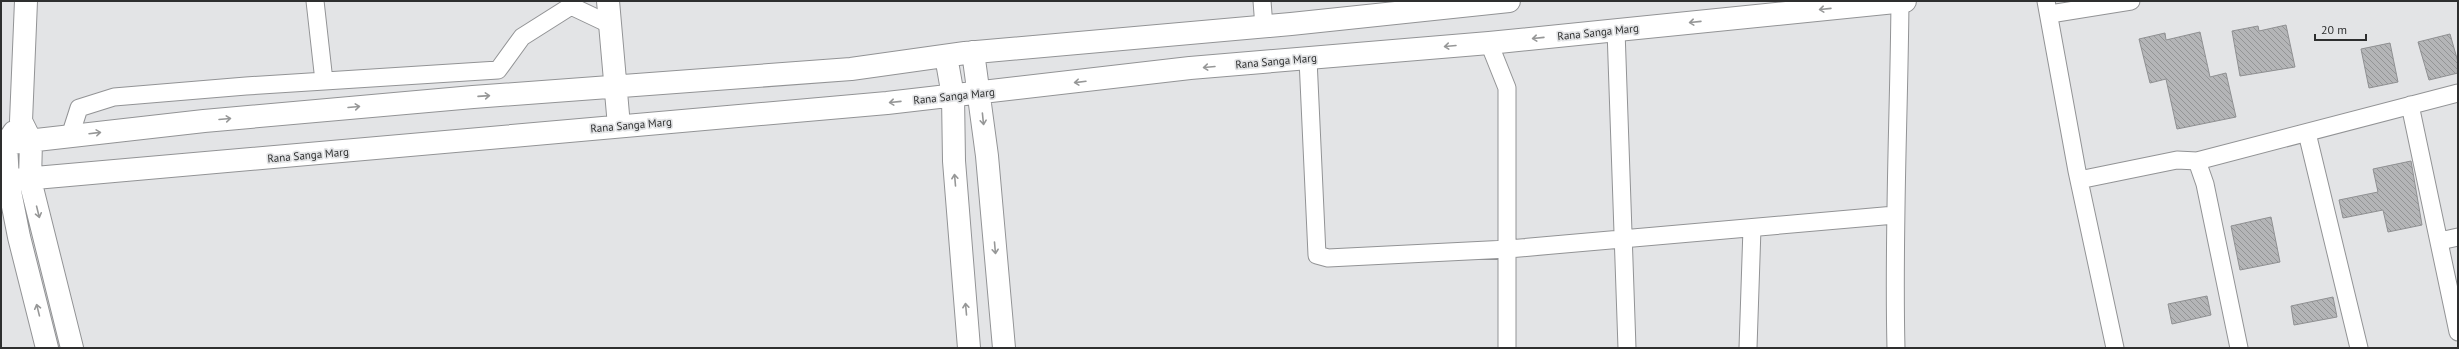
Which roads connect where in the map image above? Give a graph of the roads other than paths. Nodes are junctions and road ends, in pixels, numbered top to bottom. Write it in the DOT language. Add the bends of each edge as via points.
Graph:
graph roads {
  1 [pos="26,1"];
  2 [pos="315,1"];
  3 [pos="608,1"];
  4 [pos="1262,1"];
  5 [pos="1509,1"];
  6 [pos="1905,1"];
  7 [pos="2131,1"];
  8 [pos="1900,2"];
  9 [pos="1477,3"];
  10 [pos="2048,7"];
  11 [pos="610,24"];
  12 [pos="1264,27"];
  13 [pos="1616,30"];
  14 [pos="1489,43"];
  15 [pos="973,52"];
  16 [pos="946,56"];
  17 [pos="1308,59"];
  18 [pos="324,81"];
  19 [pos="614,86"];
  20 [pos="2458,93"];
  21 [pos="979,94"];
  22 [pos="953,96"];
  23 [pos="2410,105"];
  24 [pos="21,121"];
  25 [pos="618,126"];
  26 [pos="2307,133"];
  27 [pos="70,136"];
  28 [pos="31,141"];
  29 [pos="4,144"];
  30 [pos="2197,161"];
  31 [pos="30,180"];
  32 [pos="2079,180"];
  33 [pos="4,181"];
  34 [pos="1895,215"];
  35 [pos="1752,228"];
  36 [pos="2458,238"];
  37 [pos="1623,239"];
  38 [pos="2440,241"];
  39 [pos="1508,249"];
  40 [pos="2458,332"];
  41 [pos="47,348"];
  42 [pos="72,348"];
  43 [pos="969,348"];
  44 [pos="1004,348"];
  45 [pos="1507,348"];
  46 [pos="1627,348"];
  47 [pos="1748,348"];
  48 [pos="1896,348"];
  49 [pos="2115,348"];
  50 [pos="2239,348"];
  51 [pos="2359,348"];
  1 -- 24 [label="main road"];
  2 -- 18 [label="street"];
  3 -- 11 [label="main road"];
  4 -- 12 [label="street"];
  5 -- 9 [label="main road"];
  6 -- 8 [label="main road, Rana Sanga Marg"];
  7 -- 10 [label="street"];
  8 -- 13 [label="main road, Rana Sanga Marg, one-way"];
  8 -- 34 [label="street"];
  9 -- 12 [label="main road"];
  10 -- 32 [label="street"];
  11 -- 18 [label="street" via="571,6 522,37 498,70"];
  11 -- 19 [label="main road"];
  12 -- 15 [label="main road"];
  13 -- 14 [label="main road, Rana Sanga Marg, one-way"];
  13 -- 37 [label="street"];
  14 -- 17 [label="main road, Rana Sanga Marg, one-way"];
  14 -- 39 [label="street" via="1507,88"];
  15 -- 16 [label="main road"];
  15 -- 21 [label="main road"];
  16 -- 19 [label="main road" via="851,69"];
  16 -- 22 [label="main road"];
  17 -- 21 [label="main road, Rana Sanga Marg, one-way" via="1190,68"];
  17 -- 39 [label="street" via="1317,255 1328,258"];
  18 -- 27 [label="street" via="114,97 78,108"];
  19 -- 25 [label="main road"];
  27 -- 19 [label="main road, one-way" via="204,121"];
  20 -- 23 [label="street"];
  21 -- 22 [label="main road, Rana Sanga Marg"];
  21 -- 44 [label="main road, one-way"];
  22 -- 25 [label="main road, Rana Sanga Marg, one-way"];
  43 -- 22 [label="main road, one-way" via="954,161"];
  23 -- 26 [label="street"];
  23 -- 38 [label="street"];
  24 -- 28 [label="main road"];
  24 -- 29 [label="main road"];
  25 -- 31 [label="main road, Rana Sanga Marg"];
  26 -- 30 [label="street"];
  26 -- 51 [label="street"];
  27 -- 28 [label="main road"];
  28 -- 29 [label="main road"];
  28 -- 31 [label="main road"];
  29 -- 33 [label="main road"];
  30 -- 32 [label="street" via="2177,160"];
  30 -- 50 [label="street" via="2205,184"];
  31 -- 33 [label="main road, Rana Sanga Marg"];
  31 -- 42 [label="main road, one-way"];
  32 -- 49 [label="street"];
  41 -- 33 [label="main road, one-way"];
  34 -- 35 [label="street"];
  34 -- 48 [label="street"];
  35 -- 37 [label="street"];
  35 -- 47 [label="street"];
  36 -- 38 [label="street"];
  37 -- 39 [label="street"];
  37 -- 46 [label="street" via="1627,284"];
  38 -- 40 [label="street"];
  39 -- 45 [label="street"];
}
